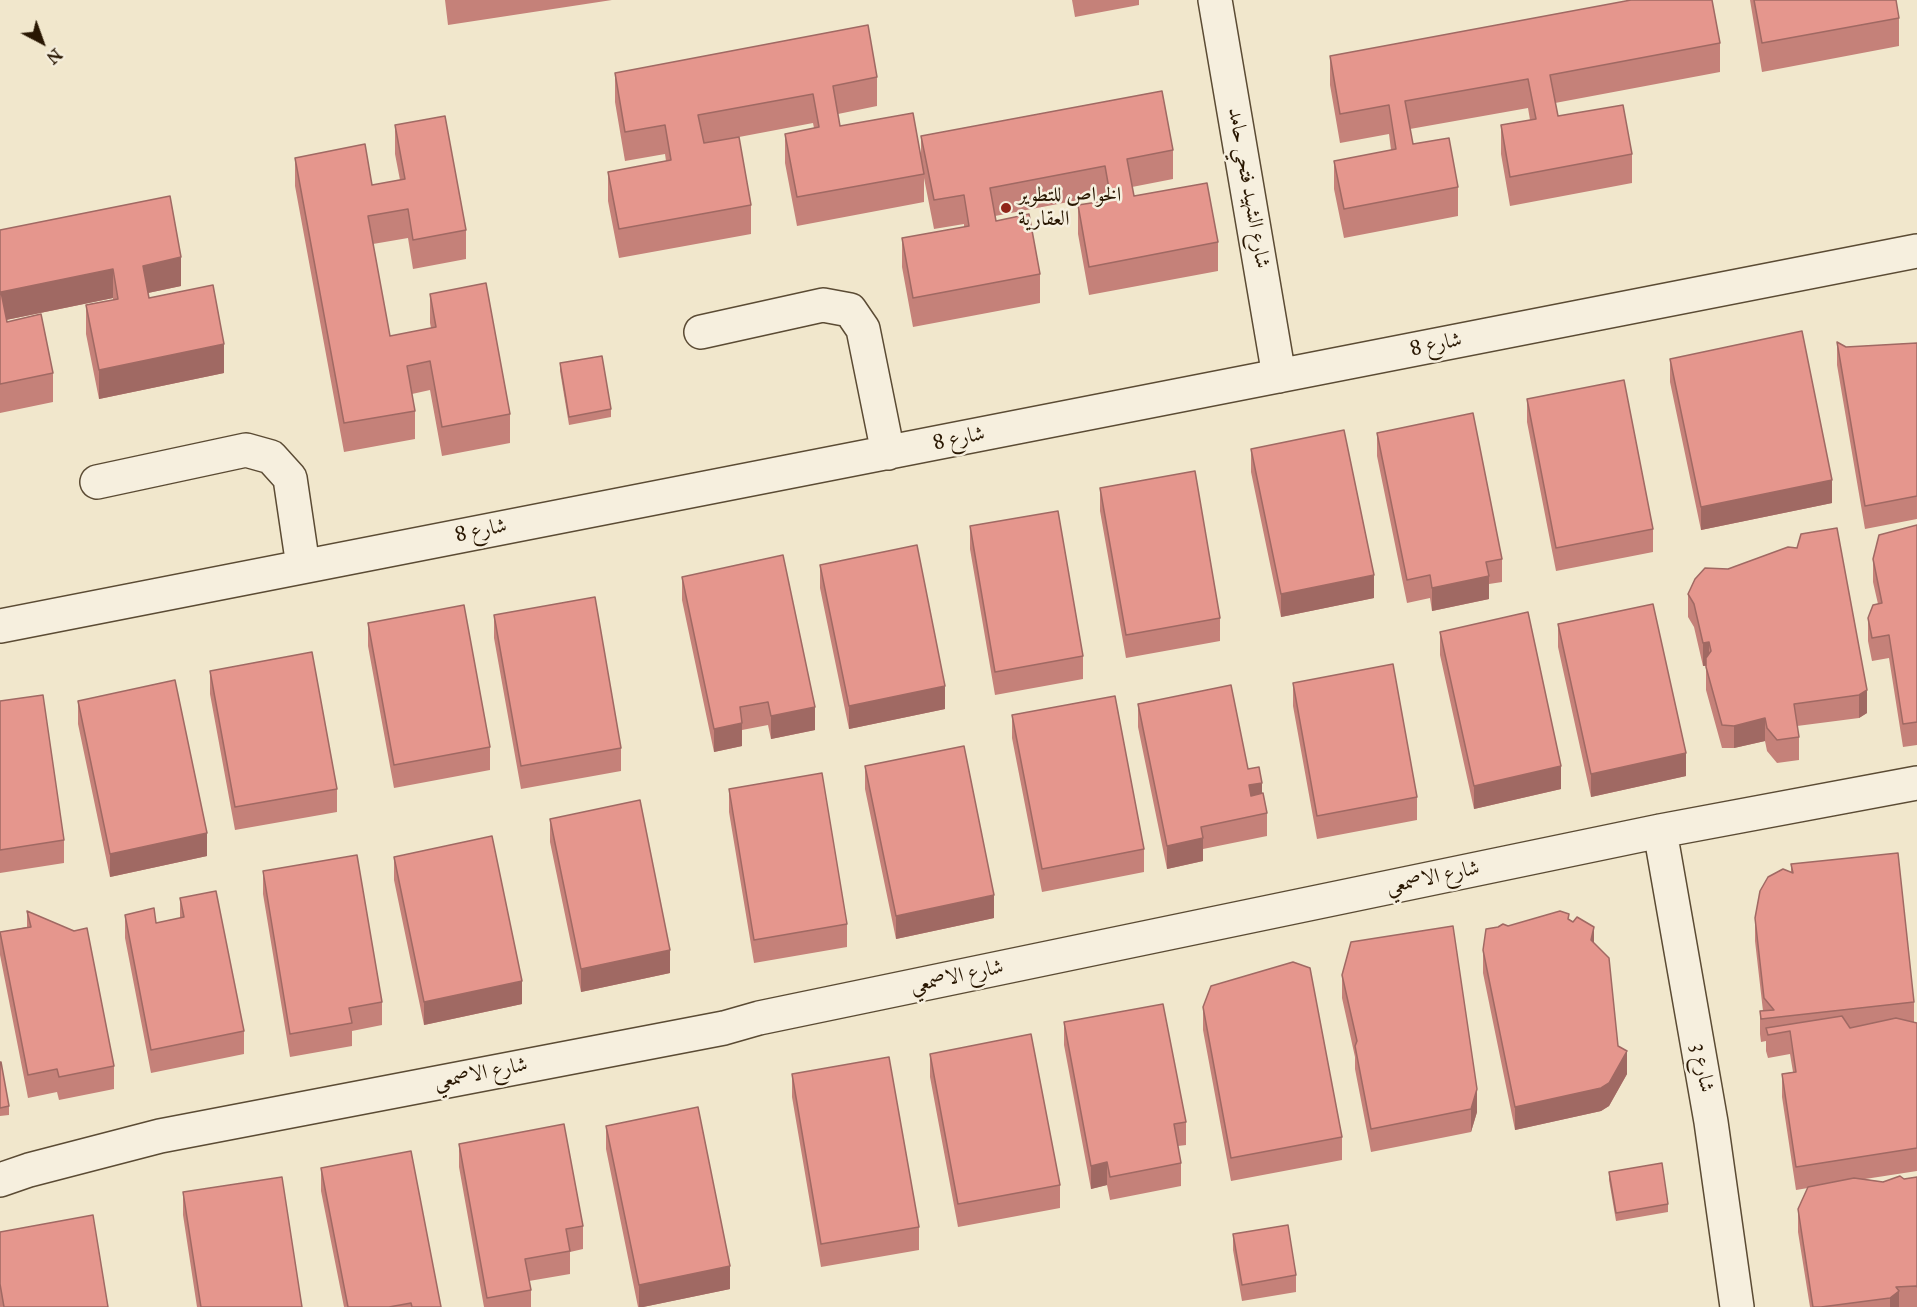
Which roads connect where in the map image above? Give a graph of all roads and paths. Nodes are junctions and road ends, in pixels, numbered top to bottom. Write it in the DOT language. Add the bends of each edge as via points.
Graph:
graph roads {
  1 [pos="1215,0"];
  2 [pos="1917,251"];
  3 [pos="701,332"];
  4 [pos="1280,376"];
  5 [pos="888,453"];
  6 [pos="97,482"];
  7 [pos="303,566"];
  8 [pos="0,626"];
  9 [pos="1917,783"];
  10 [pos="1660,831"];
  11 [pos="0,1180"];
  12 [pos="1737,1307"];
  1 -- 4 [label="street, شارع الشهيد فتحي حامد"];
  2 -- 4 [label="street, شارع 8"];
  3 -- 5 [label="street" via="823,305 850,310 863,329"];
  4 -- 5 [label="street, شارع 8"];
  5 -- 7 [label="street, شارع 8"];
  6 -- 7 [label="street" via="246,450 271,457 290,478"];
  7 -- 8 [label="street, شارع 8"];
  9 -- 10 [label="street, شارع الاصمعي"];
  10 -- 11 [label="street, شارع الاصمعي" via="723,1028 160,1136"];
  10 -- 12 [label="street, شارع 3" via="1711,1122"];
}
